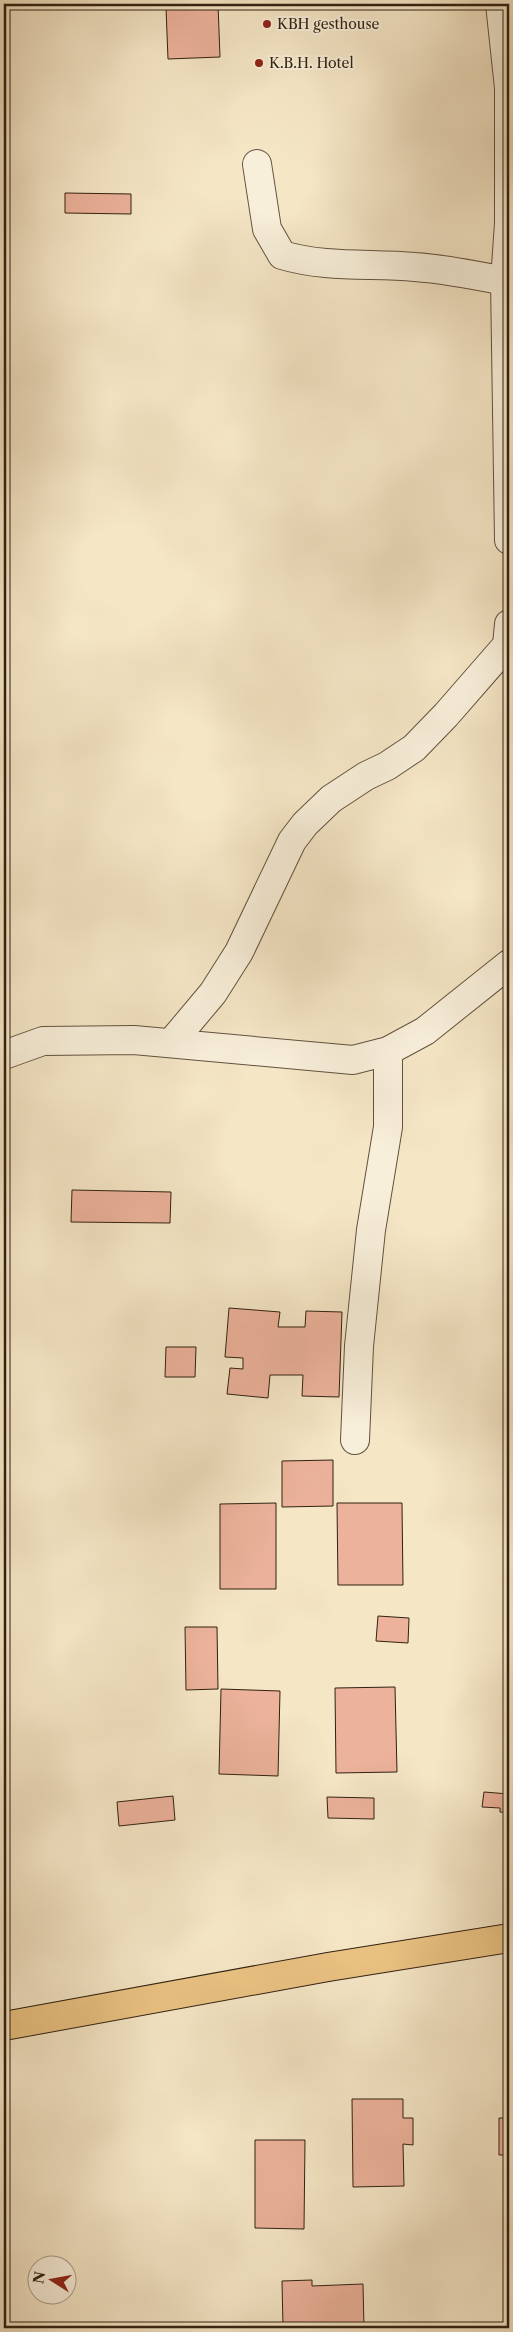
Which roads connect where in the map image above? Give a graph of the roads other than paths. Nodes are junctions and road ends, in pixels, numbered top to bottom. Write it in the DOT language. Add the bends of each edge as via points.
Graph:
graph roads {
  1 [pos="500,4"];
  2 [pos="509,162"];
  3 [pos="257,164"];
  4 [pos="505,281"];
  5 [pos="509,540"];
  6 [pos="509,643"];
  7 [pos="509,964"];
  8 [pos="171,1044"];
  9 [pos="388,1051"];
  10 [pos="4,1055"];
  11 [pos="355,1440"];
  12 [pos="509,1938"];
  13 [pos="4,2026"];
  1 -- 2 [label="street" via="509,88"];
  2 -- 4 [label="street"];
  3 -- 4 [label="street" via="267,229 282,255 303,261 415,266"];
  4 -- 5 [label="street"];
  6 -- 8 [label="street" via="414,748 331,799 304,824 292,841 239,952 213,993"];
  7 -- 9 [label="street" via="425,1031"];
  8 -- 9 [label="street" via="353,1060"];
  8 -- 10 [label="street" via="134,1040 43,1041"];
  9 -- 11 [label="street" via="388,1128 370,1230 359,1346"];
  12 -- 13 [label="highway" via="328,1967"];
}
